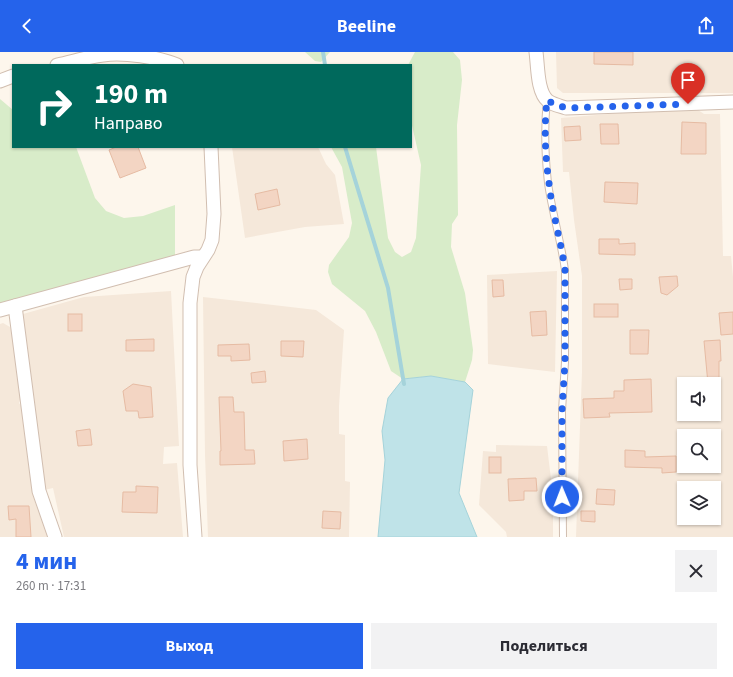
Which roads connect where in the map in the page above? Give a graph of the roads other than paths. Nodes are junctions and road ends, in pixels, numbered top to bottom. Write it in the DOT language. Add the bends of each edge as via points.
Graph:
graph roads {
  1 [pos="536,52"];
  2 [pos="117,53"];
  3 [pos="62,64"];
  4 [pos="174,64"];
  5 [pos="12,76"];
  6 [pos="0,81"];
  7 [pos="547,100"];
  8 [pos="733,102"];
  9 [pos="210,148"];
  10 [pos="203,257"];
  11 [pos="15,306"];
  12 [pos="0,310"];
  13 [pos="55,537"];
  14 [pos="196,537"];
  15 [pos="563,537"];
  1 -- 7 [label="street" via="541,90"];
  2 -- 3 [label="street"];
  2 -- 4 [label="street" via="154,58"];
  5 -- 6 [label="street"];
  7 -- 8 [label="street" via="566,108"];
  7 -- 15 [label="lane" via="545,124 548,182 565,270"];
  9 -- 10 [label="street" via="214,214 212,240"];
  10 -- 11 [label="street" via="194,257"];
  10 -- 14 [label="street" via="193,277 190,303 190,465"];
  11 -- 12 [label="street"];
  11 -- 13 [label="street" via="39,491"];
}
